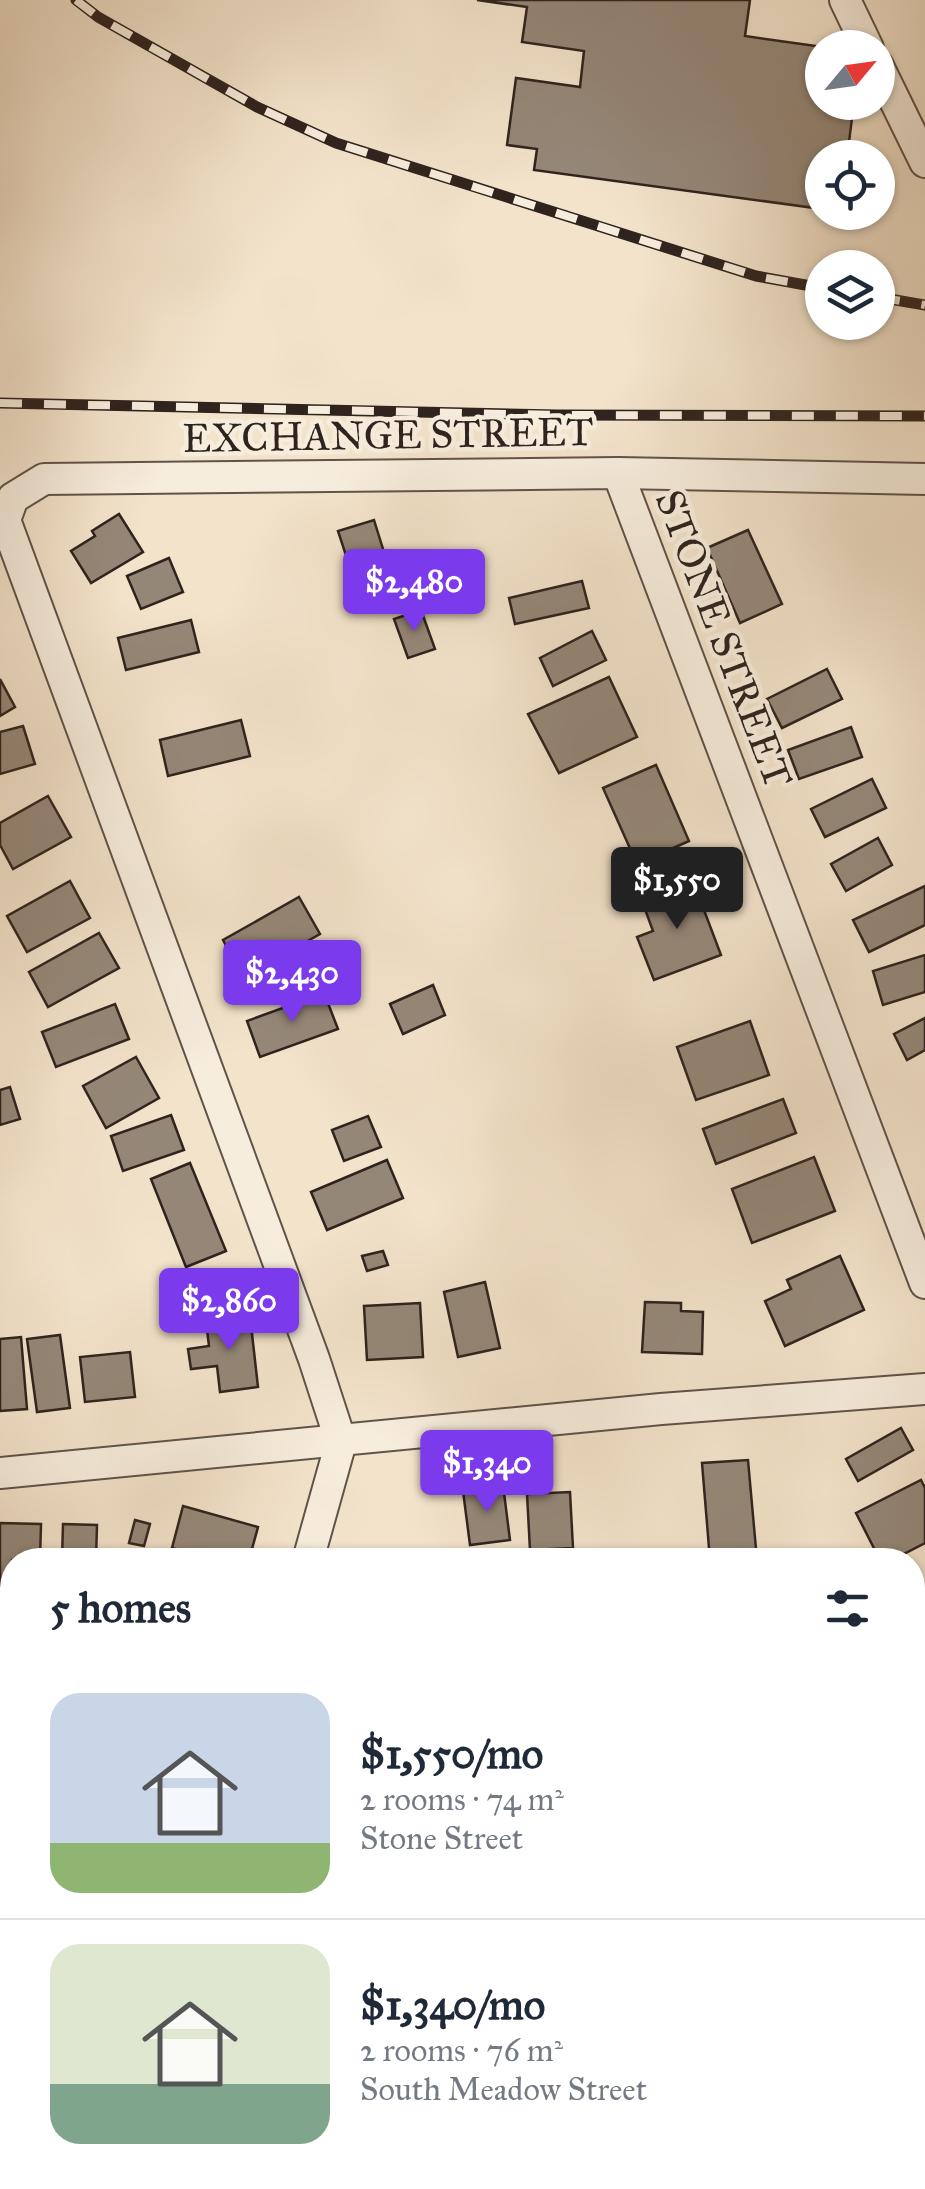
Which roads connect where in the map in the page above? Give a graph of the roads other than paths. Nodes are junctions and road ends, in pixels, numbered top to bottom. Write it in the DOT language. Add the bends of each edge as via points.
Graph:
graph roads {
  1 [pos="844,0"];
  2 [pos="859,30"];
  3 [pos="895,101"];
  4 [pos="925,162"];
  5 [pos="618,473"];
  6 [pos="925,479"];
  7 [pos="925,1284"];
  8 [pos="925,1388"];
  9 [pos="341,1442"];
  10 [pos="0,1472"];
  11 [pos="311,1548"];
  1 -- 2 [label="street"];
  3 -- 4 [label="street"];
  5 -- 6 [label="street, EXCHANGE STREET"];
  5 -- 7 [label="street, STONE STREET"];
  5 -- 9 [label="street, EXCHANGE STREET" via="44,479 12,498 5,520"];
  8 -- 9 [label="street"];
  9 -- 10 [label="street"];
  9 -- 11 [label="street"];
}
